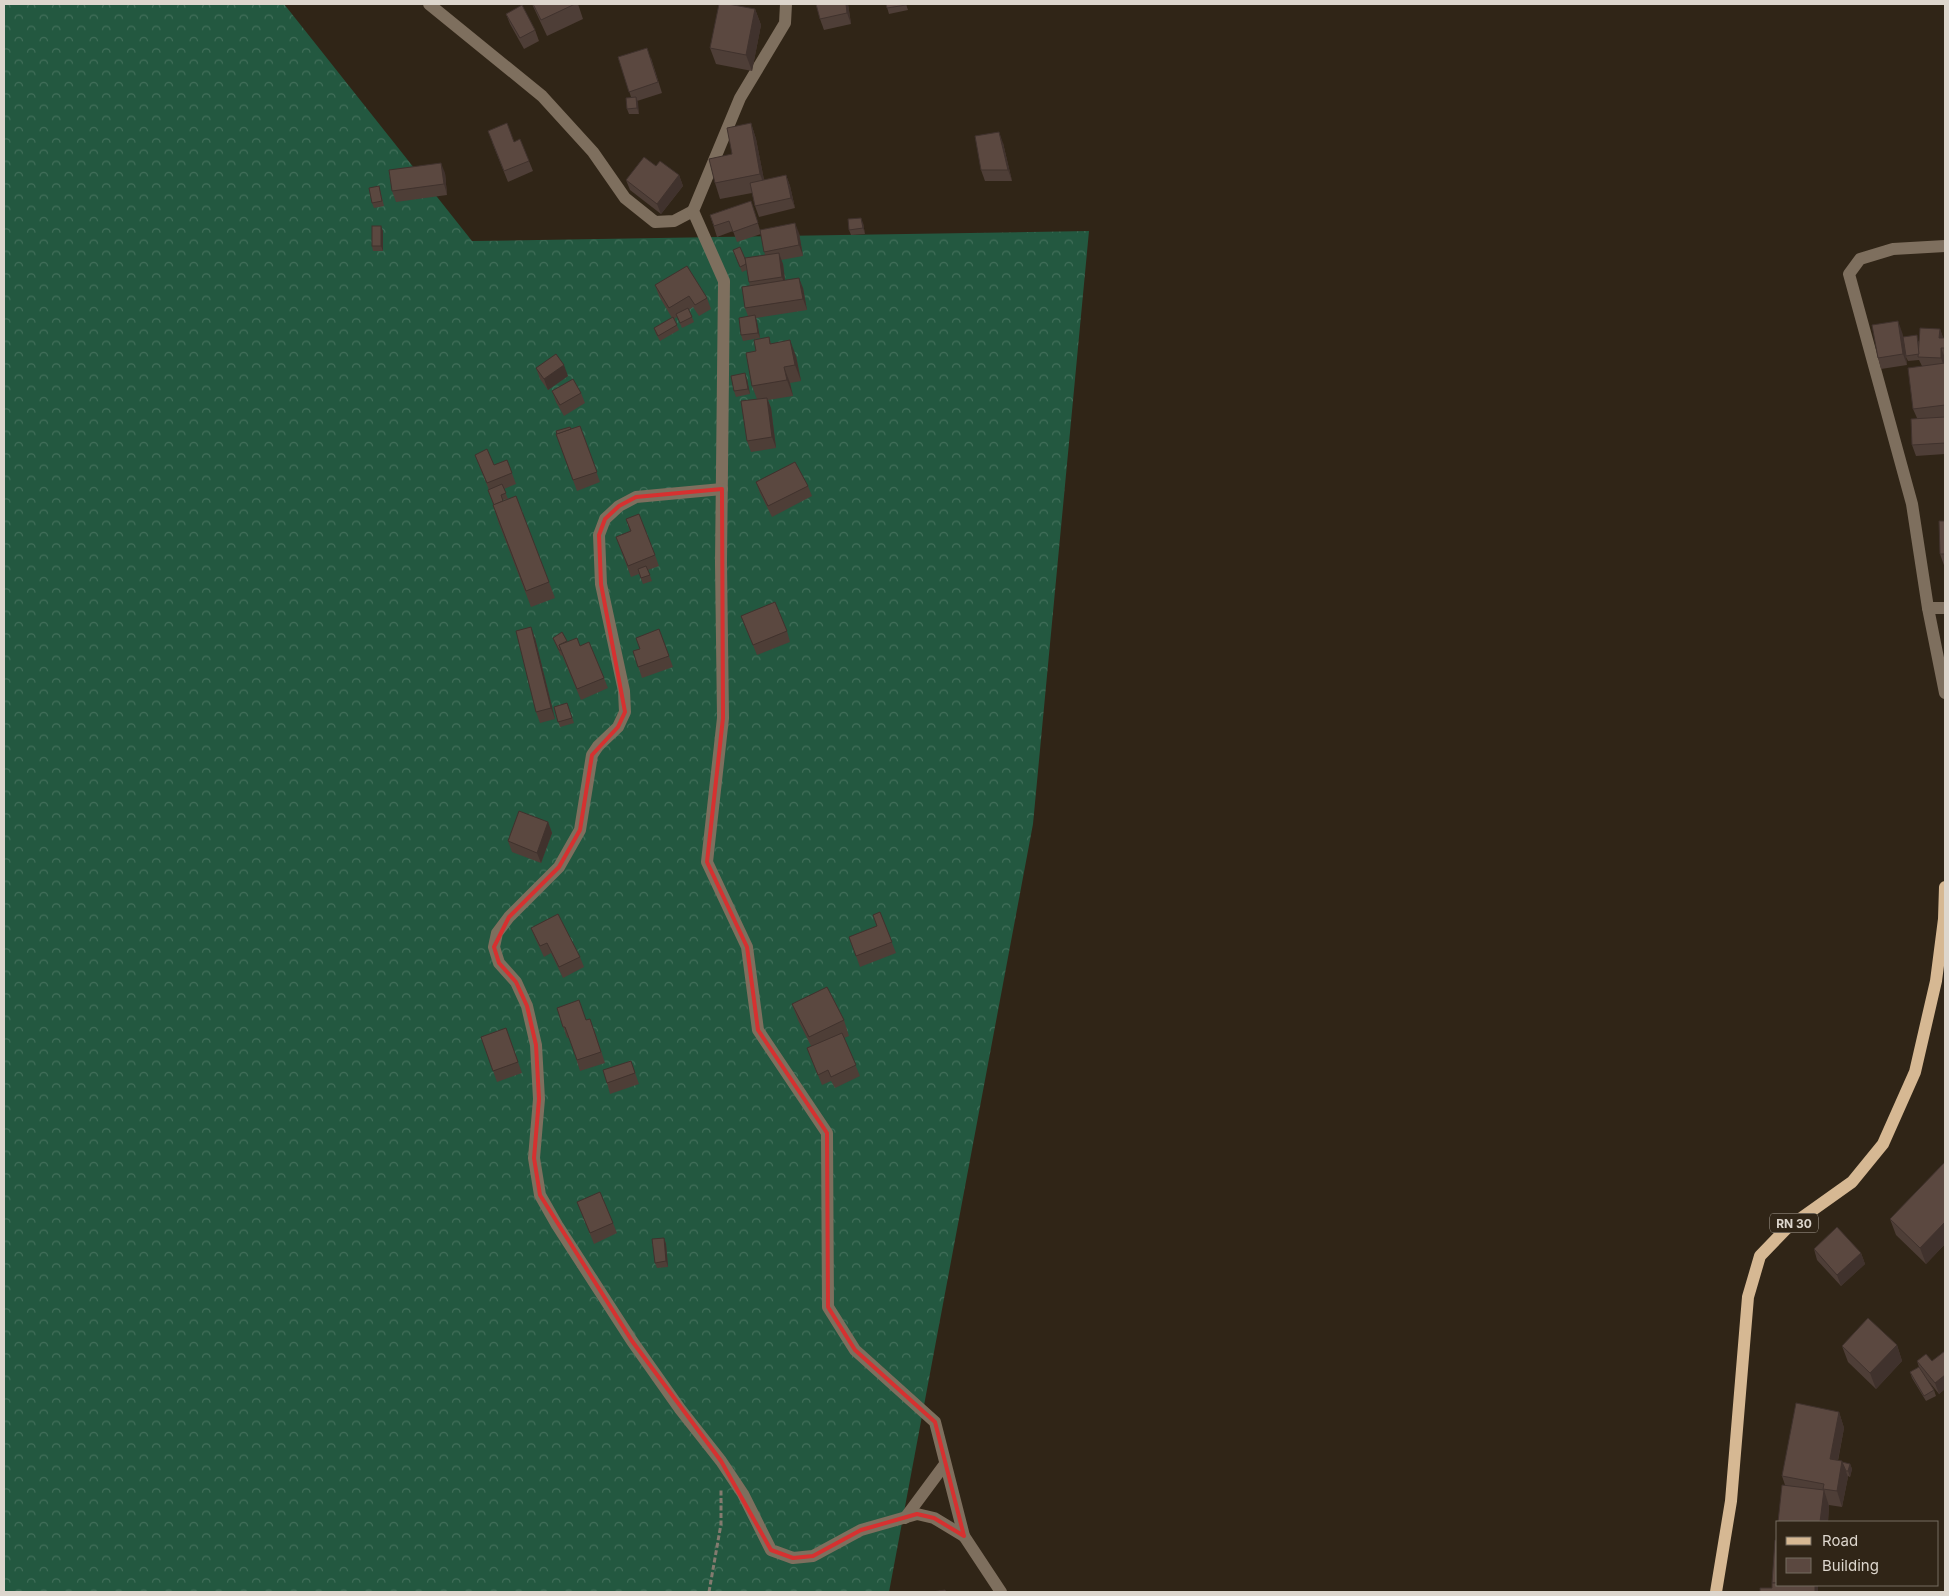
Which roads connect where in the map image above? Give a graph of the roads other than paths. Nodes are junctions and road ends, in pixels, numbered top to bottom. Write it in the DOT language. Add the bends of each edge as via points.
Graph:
graph roads {
  1 [pos="429,4"];
  2 [pos="786,4"];
  3 [pos="693,211"];
  4 [pos="1945,246"];
  5 [pos="722,489"];
  6 [pos="1928,608"];
  7 [pos="1945,608"];
  8 [pos="1945,693"];
  9 [pos="1945,887"];
  10 [pos="945,1464"];
  11 [pos="905,1518"];
  12 [pos="964,1536"];
  13 [pos="1001,1592"];
  14 [pos="1716,1592"];
  1 -- 3 [label="street" via="542,96 593,152 624,198 655,222 674,221"];
  2 -- 3 [label="street" via="785,23 740,98"];
  3 -- 5 [label="street" via="724,282"];
  4 -- 6 [label="street" via="1893,249 1860,259 1849,274 1912,504"];
  5 -- 10 [label="street" via="723,718 707,862 747,947 758,1030 827,1133 828,1307 855,1350 935,1422"];
  5 -- 11 [label="street" via="636,497 618,506 606,519 599,535 601,584 626,712 618,727 592,754 580,830 559,867 497,933 494,947 499,963 516,982 527,1006 536,1045 538,1099 534,1158 540,1195 632,1341 722,1461 771,1550 793,1558 813,1556 861,1530"];
  6 -- 7 [label="street"];
  6 -- 8 [label="street"];
  9 -- 14 [label="main road, RN 30" via="1936,982 1915,1072 1884,1144 1852,1182 1786,1229 1760,1256 1748,1297 1730,1501"];
  10 -- 11 [label="street"];
  10 -- 12 [label="street"];
  11 -- 12 [label="street" via="917,1514 934,1518"];
  12 -- 13 [label="street"];
}
